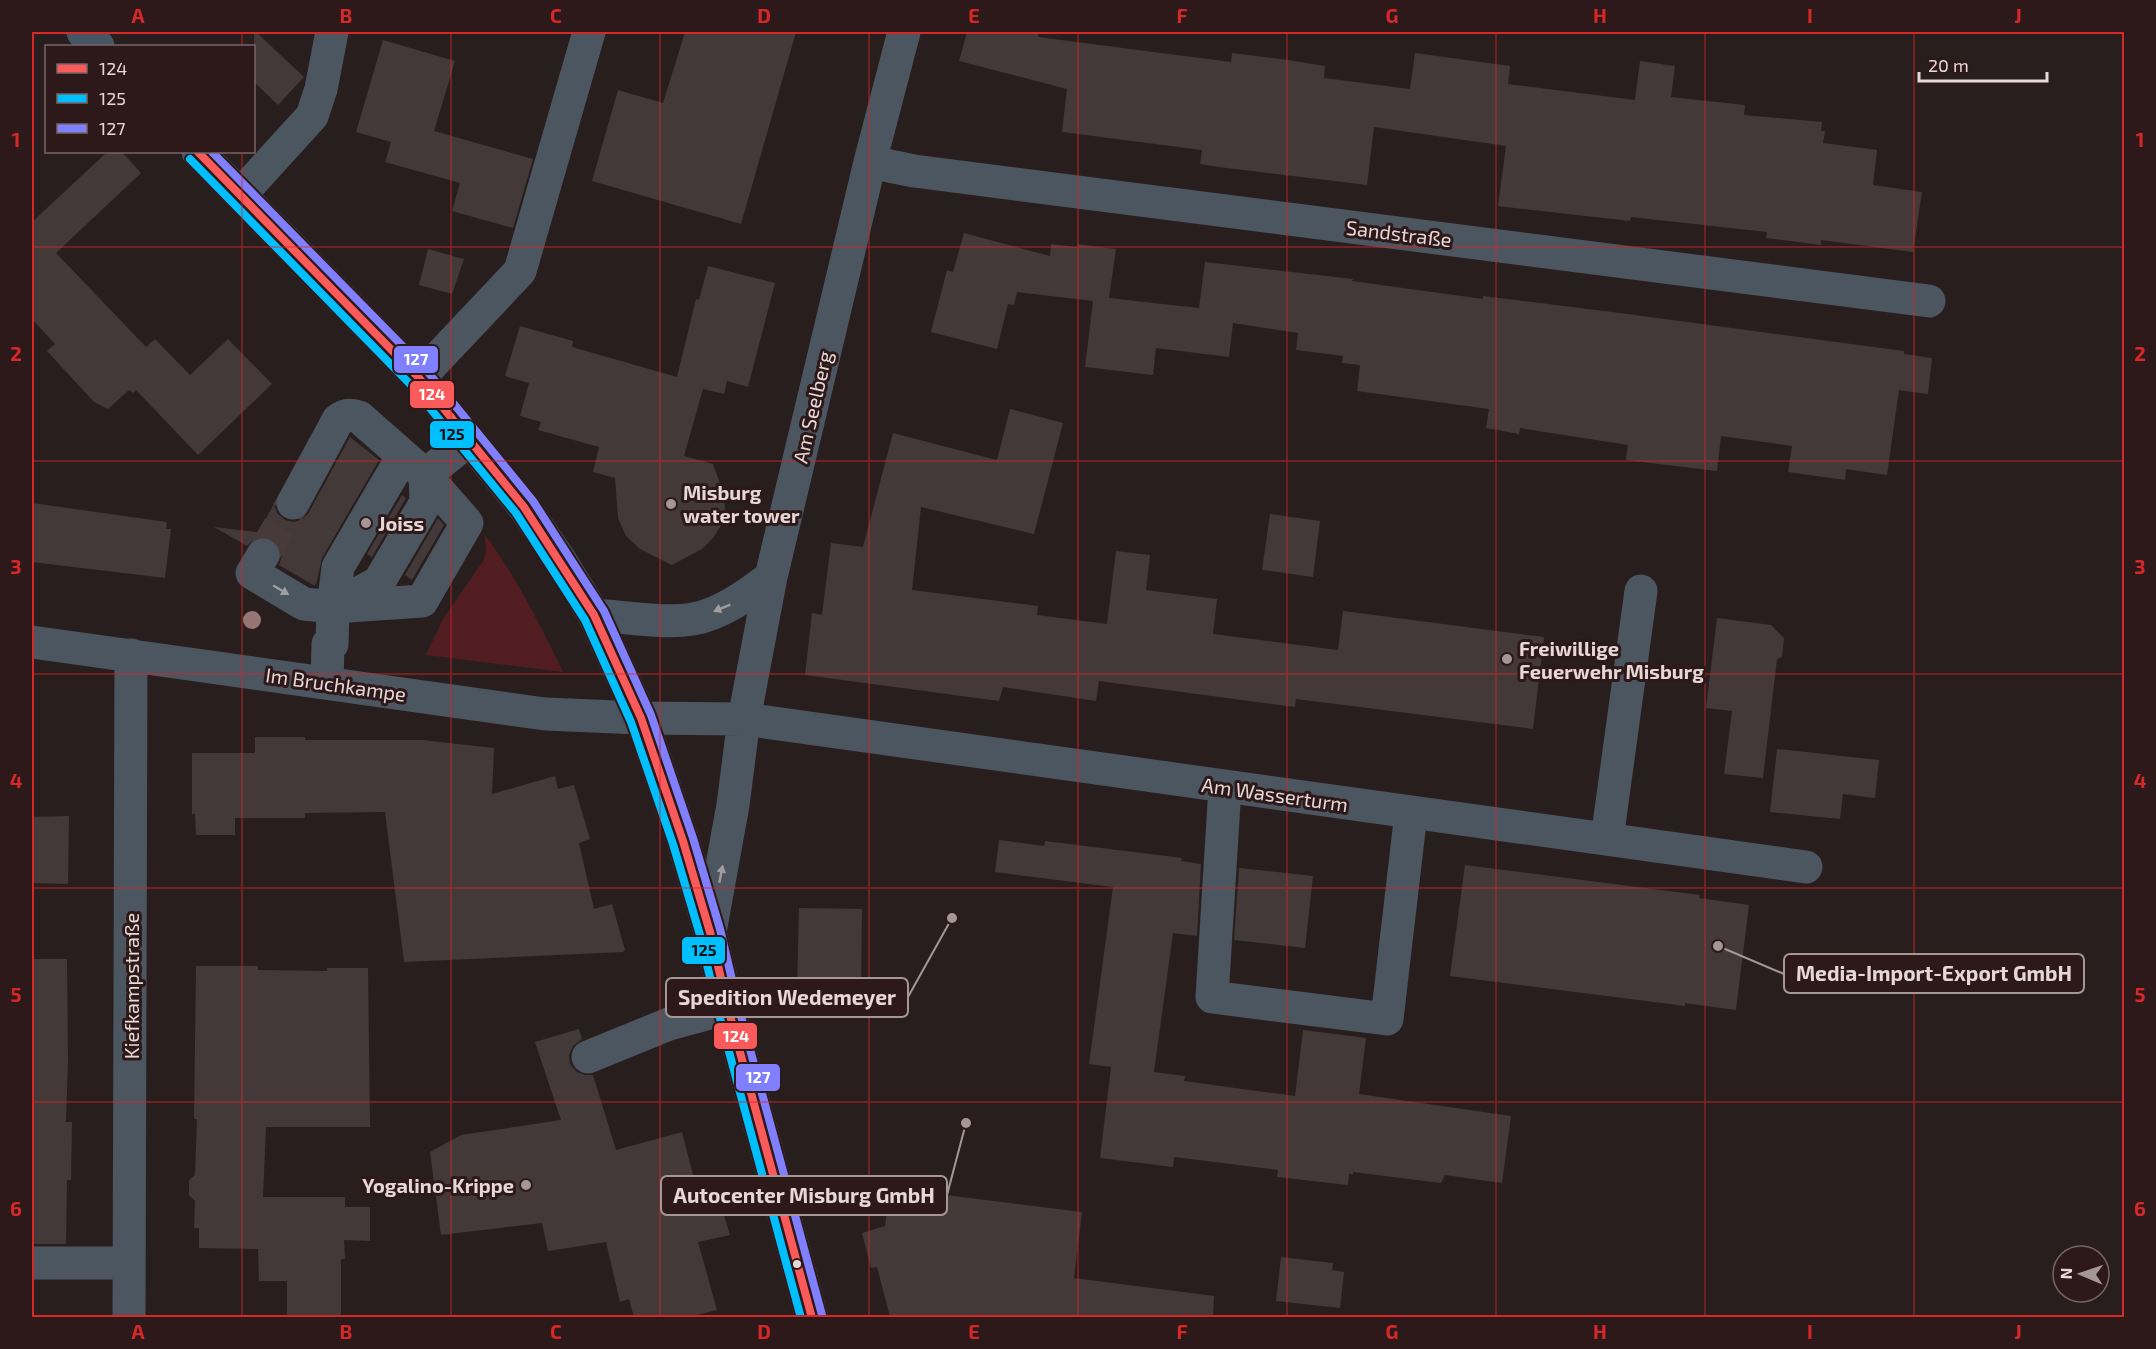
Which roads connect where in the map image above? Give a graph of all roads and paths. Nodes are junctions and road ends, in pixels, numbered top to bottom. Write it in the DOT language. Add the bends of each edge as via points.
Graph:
graph roads {
  1 [pos="83,32"];
  2 [pos="332,32"];
  3 [pos="589,32"];
  4 [pos="904,32"];
  5 [pos="97,45"];
  6 [pos="199,153"];
  7 [pos="870,162"];
  8 [pos="240,195"];
  9 [pos="1929,301"];
  10 [pos="419,378"];
  11 [pos="469,440"];
  12 [pos="414,466"];
  13 [pos="293,502"];
  14 [pos="262,555"];
  15 [pos="771,577"];
  16 [pos="1641,591"];
  17 [pos="333,607"];
  18 [pos="594,615"];
  19 [pos="32,642"];
  20 [pos="132,655"];
  21 [pos="327,683"];
  22 [pos="641,718"];
  23 [pos="744,719"];
  24 [pos="1225,787"];
  25 [pos="1411,813"];
  26 [pos="1607,839"];
  27 [pos="1806,867"];
  28 [pos="710,932"];
  29 [pos="728,1008"];
  30 [pos="588,1057"];
  31 [pos="32,1263"];
  32 [pos="129,1263"];
  33 [pos="129,1317"];
  34 [pos="812,1317"];
  1 -- 5 [label="main road"];
  2 -- 8 [label="street" via="312,116"];
  3 -- 10 [label="street" via="520,271"];
  4 -- 7 [label="street, Am Seelberg"];
  6 -- 8 [label="main road"];
  7 -- 9 [label="street, Sandstraße" via="914,171"];
  7 -- 15 [label="street, Am Seelberg"];
  8 -- 10 [label="main road"];
  10 -- 11 [label="main road"];
  11 -- 12 [label="street"];
  11 -- 18 [label="main road" via="524,507"];
  12 -- 13 [label="street" via="359,417 342,416"];
  12 -- 17 [label="street" via="338,567"];
  12 -- 17 [label="street" via="426,502 379,582"];
  12 -- 17 [label="street" via="467,523 422,601"];
  14 -- 17 [label="street, one-way" via="252,573 304,603"];
  15 -- 18 [label="street, one-way" via="735,603 695,619"];
  15 -- 23 [label="street, Am Seelberg"];
  16 -- 26 [label="street"];
  17 -- 21 [label="street"];
  18 -- 22 [label="main road"];
  19 -- 20 [label="street, Im Bruchkampe"];
  20 -- 21 [label="street, Im Bruchkampe"];
  20 -- 32 [label="street, Kiefkampstraße"];
  21 -- 22 [label="street, Im Bruchkampe" via="545,714"];
  22 -- 23 [label="street"];
  22 -- 28 [label="main road"];
  23 -- 24 [label="street, Am Wasserturm"];
  28 -- 23 [label="street, Am Seelberg, one-way" via="734,805"];
  24 -- 25 [label="street, Am Wasserturm"];
  24 -- 25 [label="street" via="1212,997 1387,1019"];
  25 -- 26 [label="street, Am Wasserturm"];
  26 -- 27 [label="street, Am Wasserturm"];
  28 -- 29 [label="main road"];
  29 -- 30 [label="street" via="669,1024"];
  29 -- 34 [label="main road"];
  31 -- 32 [label="street"];
  32 -- 33 [label="street, Kiefkampstraße"];
}
